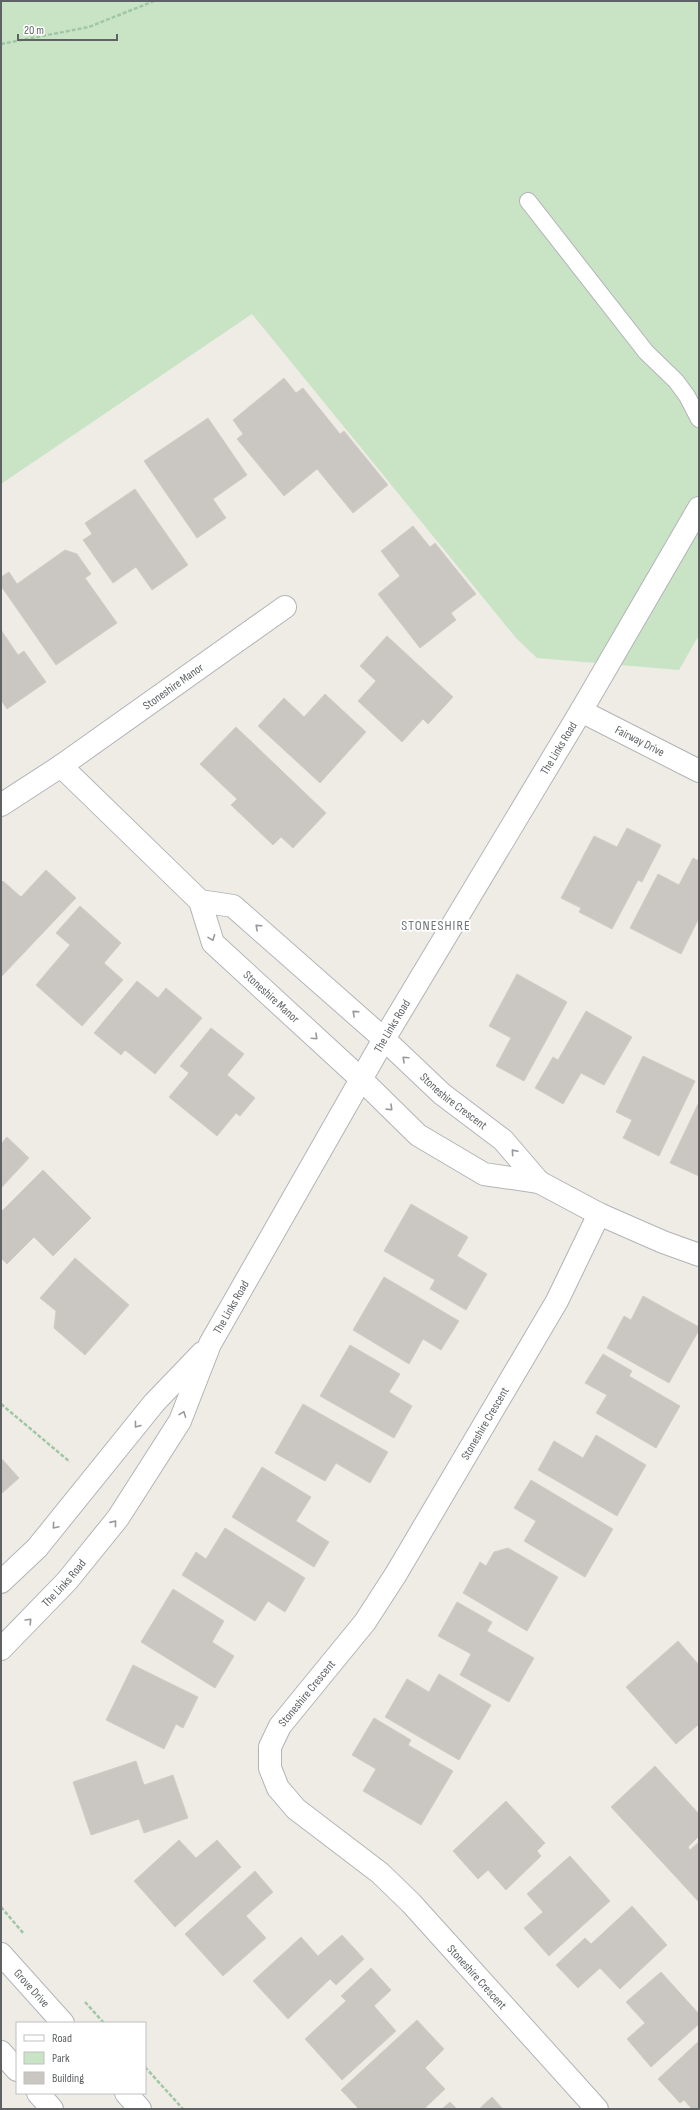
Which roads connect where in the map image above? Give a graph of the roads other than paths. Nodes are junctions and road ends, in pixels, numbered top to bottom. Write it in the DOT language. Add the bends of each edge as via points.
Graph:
graph roads {
  1 [pos="528,201"];
  2 [pos="699,419"];
  3 [pos="699,508"];
  4 [pos="285,607"];
  5 [pos="581,711"];
  6 [pos="61,766"];
  7 [pos="699,771"];
  8 [pos="1,805"];
  9 [pos="200,901"];
  10 [pos="384,1039"];
  11 [pos="362,1080"];
  12 [pos="539,1182"];
  13 [pos="599,1214"];
  14 [pos="699,1255"];
  15 [pos="210,1344"];
  16 [pos="1,1582"];
  17 [pos="1,1649"];
  18 [pos="1,1954"];
  19 [pos="62,2022"];
  20 [pos="1,2052"];
  21 [pos="16,2069"];
  22 [pos="39,2094"];
  23 [pos="127,2094"];
  24 [pos="52,2109"];
  25 [pos="140,2109"];
  26 [pos="596,2109"];
  1 -- 2 [label="lane" via="646,352 676,381"];
  3 -- 5 [label="street, The Links Road"];
  4 -- 6 [label="street, Stoneshire Manor"];
  5 -- 7 [label="street, Fairway Drive"];
  5 -- 10 [label="street, The Links Road"];
  6 -- 8 [label="street, Stoneshire Manor"];
  6 -- 9 [label="street, Stoneshire Manor"];
  10 -- 9 [label="street, one-way" via="233,906"];
  9 -- 11 [label="street, Stoneshire Manor, one-way" via="214,943"];
  10 -- 11 [label="street, The Links Road"];
  12 -- 10 [label="street, Stoneshire Crescent, one-way" via="503,1140 442,1094"];
  11 -- 12 [label="street, Stoneshire Crescent, one-way" via="418,1135 484,1174"];
  11 -- 15 [label="street, The Links Road"];
  12 -- 13 [label="street, Stoneshire Crescent"];
  13 -- 14 [label="street, Stoneshire Crescent"];
  13 -- 26 [label="street, Stoneshire Crescent" via="557,1301 396,1574 365,1622 280,1726 270,1746 270,1768 278,1788 296,1809 380,1873 411,1903"];
  15 -- 16 [label="street, The Links Road, one-way" via="154,1403 37,1548"];
  17 -- 15 [label="street, The Links Road, one-way" via="67,1581 118,1518 180,1421"];
  18 -- 19 [label="street, Grove Drive"];
  20 -- 21 [label="street"];
  22 -- 24 [label="street"];
  23 -- 25 [label="street"];
}
